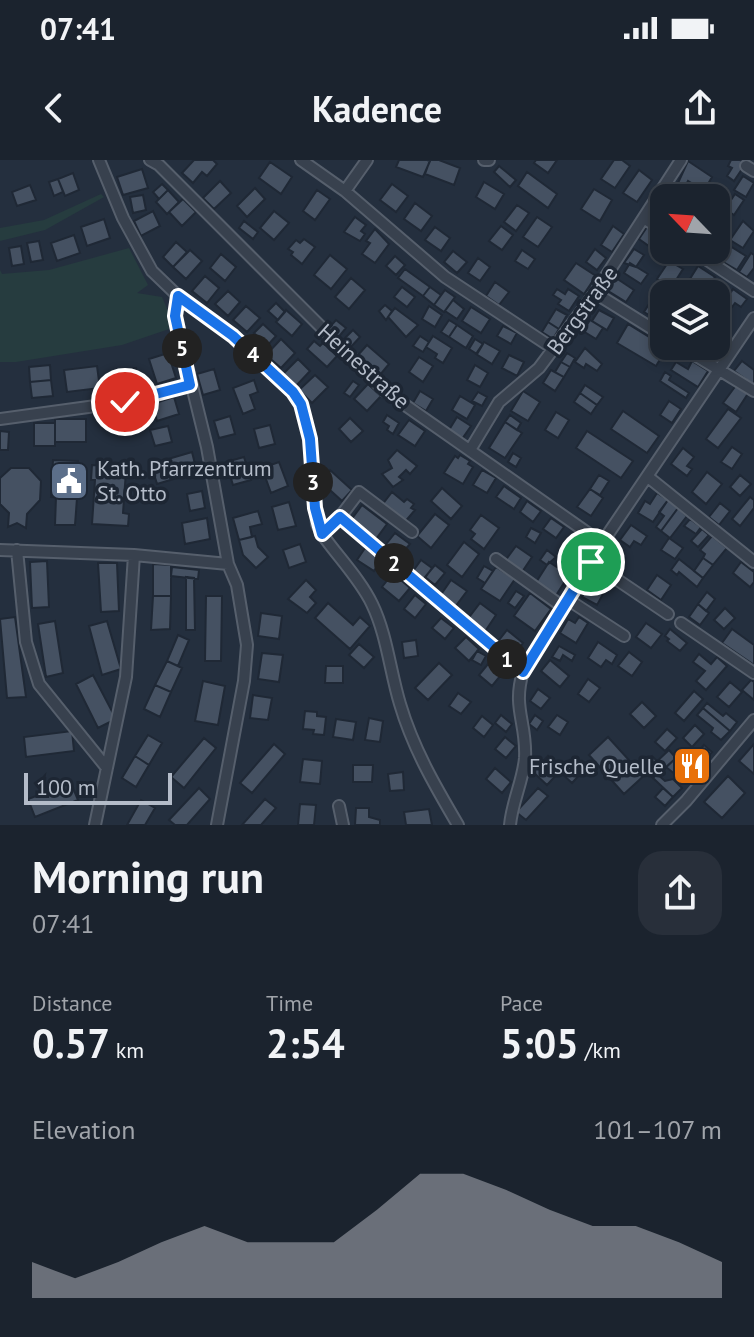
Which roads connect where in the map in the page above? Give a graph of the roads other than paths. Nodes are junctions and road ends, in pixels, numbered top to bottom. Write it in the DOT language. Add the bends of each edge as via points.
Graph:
graph roads {
  1 [pos="99,160"];
  2 [pos="150,160"];
  3 [pos="301,160"];
  4 [pos="367,160"];
  5 [pos="681,160"];
  6 [pos="345,191"];
  7 [pos="645,219"];
  8 [pos="650,222"];
  9 [pos="713,264"];
  10 [pos="754,291"];
  11 [pos="595,293"];
  12 [pos="178,296"];
  13 [pos="754,318"];
  14 [pos="650,327"];
  15 [pos="554,349"];
  16 [pos="703,360"];
  17 [pos="721,371"];
  18 [pos="190,385"];
  19 [pos="754,391"];
  20 [pos="0,419"];
  21 [pos="470,450"];
  22 [pos="648,477"];
  23 [pos="340,517"];
  24 [pos="412,532"];
  25 [pos="322,534"];
  26 [pos="602,543"];
  27 [pos="0,550"];
  28 [pos="17,550"];
  29 [pos="134,555"];
  30 [pos="496,559"];
  31 [pos="591,562"];
  32 [pos="754,562"];
  33 [pos="228,564"];
  34 [pos="565,603"];
  35 [pos="668,614"];
  36 [pos="681,623"];
  37 [pos="624,636"];
  38 [pos="523,672"];
  39 [pos="754,673"];
  40 [pos="754,720"];
  41 [pos="107,768"];
  42 [pos="339,806"];
  43 [pos="95,825"];
  44 [pos="217,825"];
  45 [pos="343,825"];
  46 [pos="458,825"];
  47 [pos="510,825"];
  48 [pos="662,825"];
  1 -- 12 [label="street" via="143,258"];
  2 -- 21 [label="street, Heinestraße" via="385,391"];
  3 -- 6 [label="street"];
  4 -- 6 [label="street"];
  5 -- 7 [label="street, Bergstraße"];
  6 -- 15 [label="street" via="445,277"];
  7 -- 8 [label="street"];
  7 -- 11 [label="street, Bergstraße"];
  9 -- 10 [label="street"];
  11 -- 14 [label="street"];
  11 -- 15 [label="street, Bergstraße"];
  12 -- 18 [label="street" via="175,316"];
  12 -- 25 [label="street" via="233,336 301,404"];
  13 -- 17 [label="street"];
  15 -- 21 [label="street, Bergstraße" via="499,402"];
  16 -- 17 [label="street"];
  17 -- 19 [label="street"];
  17 -- 22 [label="street"];
  18 -- 20 [label="street" via="125,402"];
  18 -- 33 [label="street"];
  21 -- 26 [label="street, Heinestraße"];
  22 -- 26 [label="street"];
  22 -- 32 [label="street"];
  23 -- 24 [label="street" via="359,492"];
  23 -- 25 [label="street"];
  23 -- 38 [label="street"];
  25 -- 46 [label="street" via="370,600 411,735"];
  26 -- 31 [label="street"];
  27 -- 28 [label="street"];
  28 -- 29 [label="street"];
  28 -- 41 [label="street" via="26,642 39,684"];
  29 -- 33 [label="street"];
  29 -- 41 [label="street" via="126,677"];
  30 -- 34 [label="street"];
  31 -- 34 [label="street"];
  31 -- 35 [label="street"];
  33 -- 44 [label="street" via="247,645"];
  34 -- 37 [label="street"];
  34 -- 38 [label="street"];
  36 -- 39 [label="street"];
  38 -- 47 [label="street" via="517,693 525,760"];
  40 -- 48 [label="street"];
  41 -- 43 [label="street"];
  42 -- 45 [label="street"];
}
